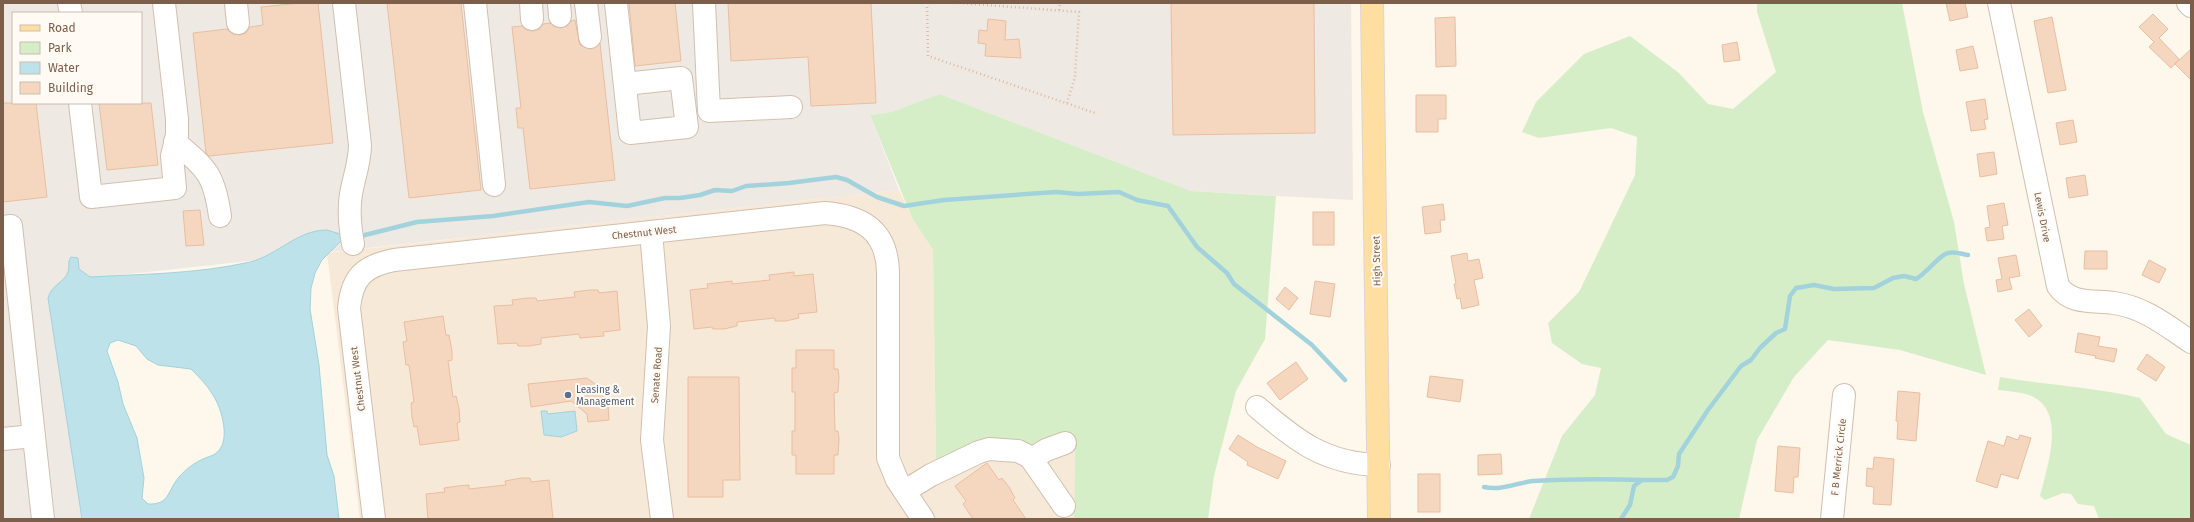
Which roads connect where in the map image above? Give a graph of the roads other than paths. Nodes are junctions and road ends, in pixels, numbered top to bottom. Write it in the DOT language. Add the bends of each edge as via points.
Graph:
graph roads {
  1 [pos="164,3"];
  2 [pos="344,3"];
  3 [pos="475,3"];
  4 [pos="586,3"];
  5 [pos="616,3"];
  6 [pos="704,3"];
  7 [pos="1372,3"];
  8 [pos="1999,3"];
  9 [pos="2188,3"];
  10 [pos="2191,6"];
  11 [pos="590,36"];
  12 [pos="625,84"];
  13 [pos="80,104"];
  14 [pos="791,107"];
  15 [pos="175,142"];
  16 [pos="494,185"];
  17 [pos="220,216"];
  18 [pos="3,227"];
  19 [pos="651,232"];
  20 [pos="353,244"];
  21 [pos="2191,342"];
  22 [pos="1844,395"];
  23 [pos="1257,407"];
  24 [pos="34,436"];
  25 [pos="3,439"];
  26 [pos="1065,443"];
  27 [pos="1032,459"];
  28 [pos="1379,465"];
  29 [pos="905,491"];
  30 [pos="1064,506"];
  31 [pos="43,519"];
  32 [pos="374,519"];
  33 [pos="662,519"];
  34 [pos="923,519"];
  35 [pos="1379,519"];
  36 [pos="1832,519"];
  1 -- 15 [label="street" via="177,119"];
  2 -- 20 [label="street" via="360,145 349,204"];
  3 -- 16 [label="street"];
  4 -- 11 [label="street"];
  5 -- 12 [label="street"];
  6 -- 14 [label="street" via="709,111"];
  7 -- 28 [label="main road, High Street"];
  8 -- 21 [label="street, Lewis Drive" via="2058,286 2061,291 2073,298 2115,303 2142,311"];
  9 -- 10 [label="street"];
  13 -- 15 [label="street" via="91,197 175,188 172,156"];
  15 -- 17 [label="street" via="207,170 215,186"];
  18 -- 24 [label="street" via="11,226"];
  19 -- 29 [label="street, Chestnut West" via="825,213 852,218 876,233 884,247 888,264 887,450 890,465"];
  19 -- 32 [label="street, Chestnut West" via="394,260 371,267 359,277 351,290 349,316"];
  19 -- 33 [label="street, Senate Road" via="659,326 652,440"];
  22 -- 36 [label="street, F B Merrick Circle"];
  23 -- 28 [label="street" via="1286,433 1321,454 1345,462"];
  24 -- 25 [label="street"];
  24 -- 31 [label="street"];
  26 -- 27 [label="street"];
  27 -- 29 [label="street" via="1021,452 986,450 931,475"];
  27 -- 30 [label="street"];
  28 -- 35 [label="main road, High Street"];
  29 -- 34 [label="street, Chestnut West"];
}
